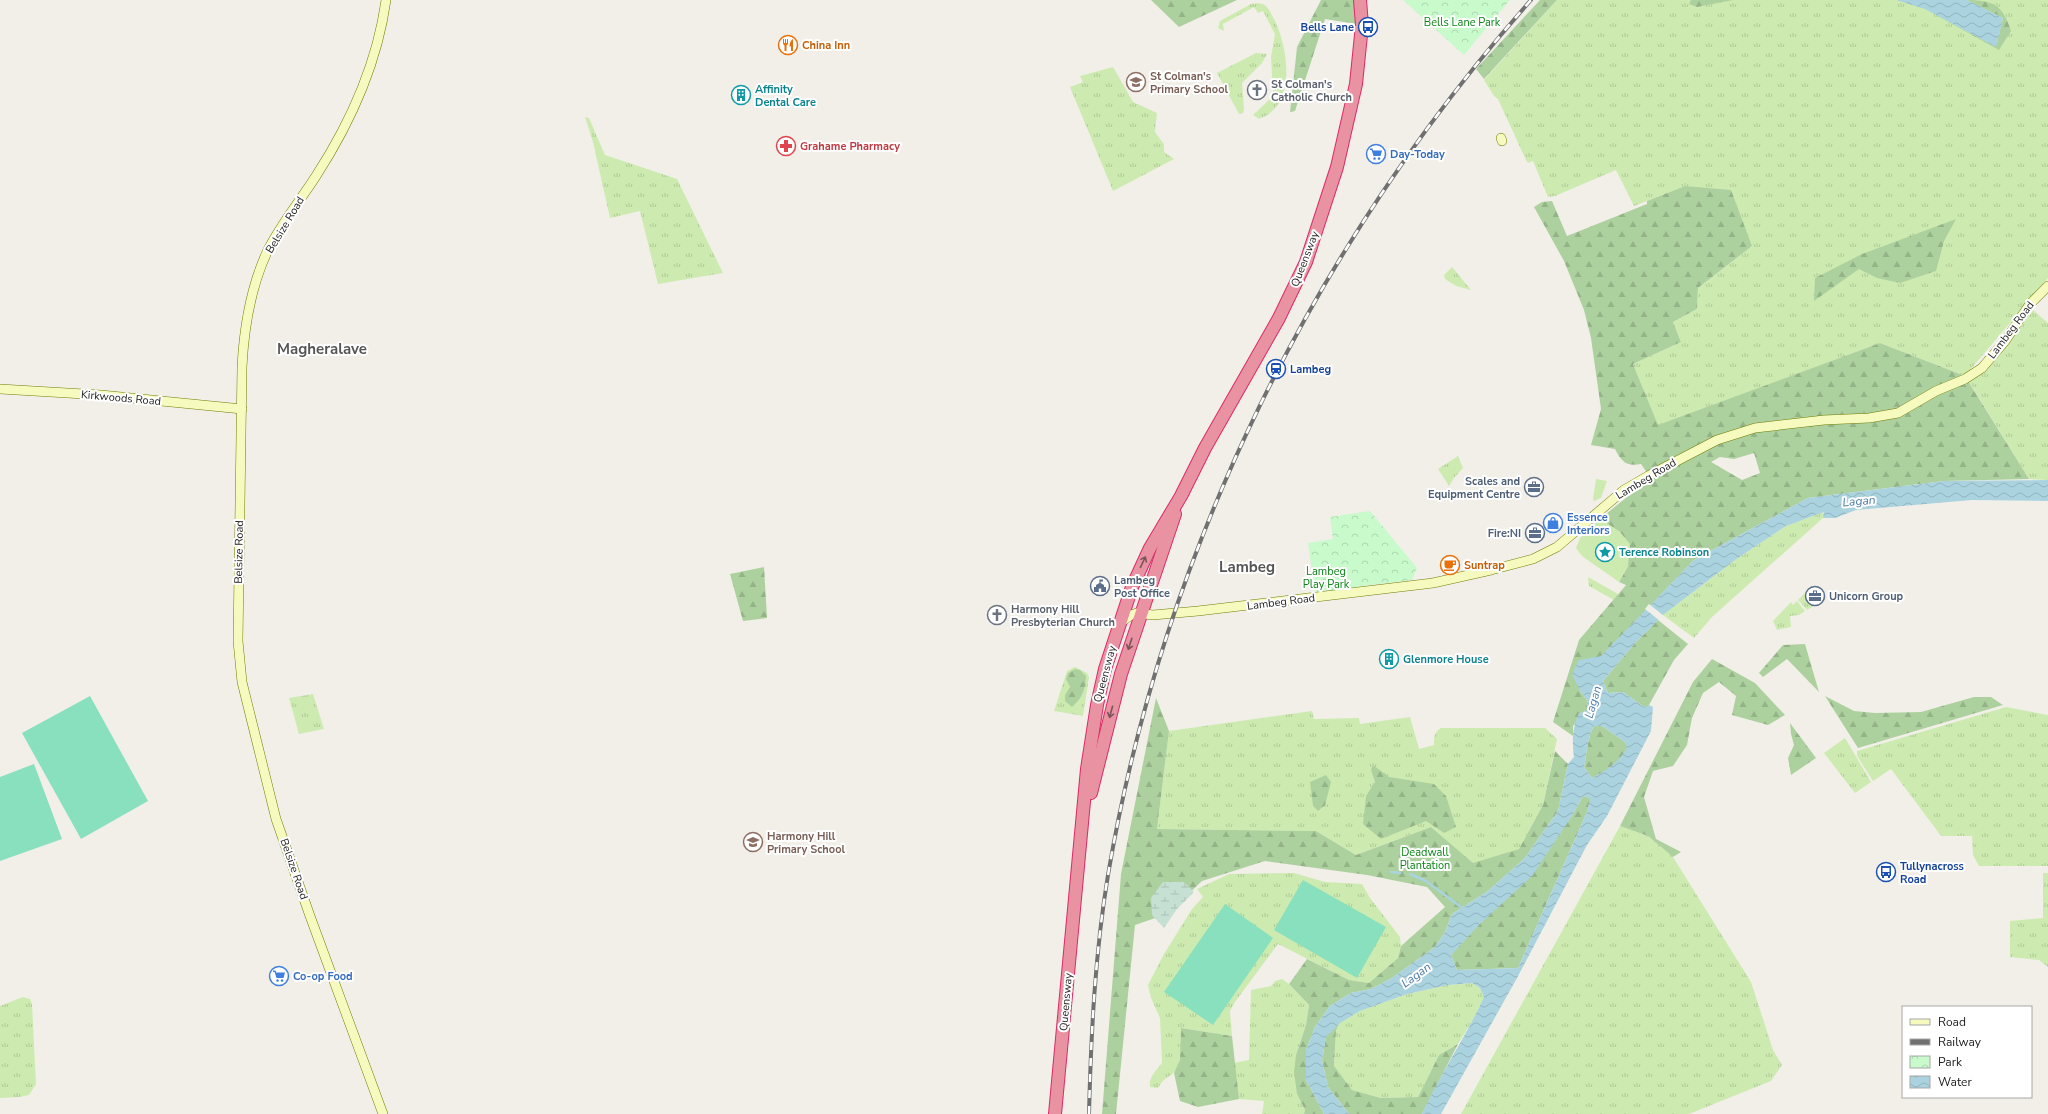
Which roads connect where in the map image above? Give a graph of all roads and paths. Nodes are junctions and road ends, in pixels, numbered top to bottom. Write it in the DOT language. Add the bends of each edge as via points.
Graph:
graph roads {
  1 [pos="386,0"];
  2 [pos="1360,0"];
  3 [pos="2048,286"];
  4 [pos="0,389"];
  5 [pos="242,409"];
  6 [pos="1181,496"];
  7 [pos="1128,598"];
  8 [pos="1138,613"];
  9 [pos="1120,623"];
  10 [pos="1081,843"];
  11 [pos="383,1114"];
  12 [pos="1055,1114"];
  1 -- 5 [label="street, Belsize Road" via="371,67 355,107 335,146 277,234 259,273 248,308 244,332"];
  2 -- 6 [label="highway, Queensway" via="1362,25 1356,84 1337,167 1306,262 1279,318 1205,448"];
  3 -- 8 [label="street, Lambeg Road" via="2030,304 2005,342 1982,368 1965,379 1936,391 1898,413 1755,428 1716,440 1624,490 1557,547 1533,559 1417,585 1205,611 1153,616"];
  4 -- 5 [label="street, Kirkwoods Road" via="101,395"];
  5 -- 11 [label="street, Belsize Road" via="238,642 242,682 276,819"];
  7 -- 6 [label="highway, Queensway, one-way" via="1150,548"];
  6 -- 8 [label="highway, Queensway"];
  7 -- 8 [label="street"];
  7 -- 9 [label="highway, Queensway"];
  8 -- 9 [label="street" via="1130,615"];
  8 -- 10 [label="highway, Queensway, one-way" via="1120,674"];
  9 -- 10 [label="highway, Queensway" via="1097,705 1087,768"];
  10 -- 12 [label="highway, Queensway"];
}
